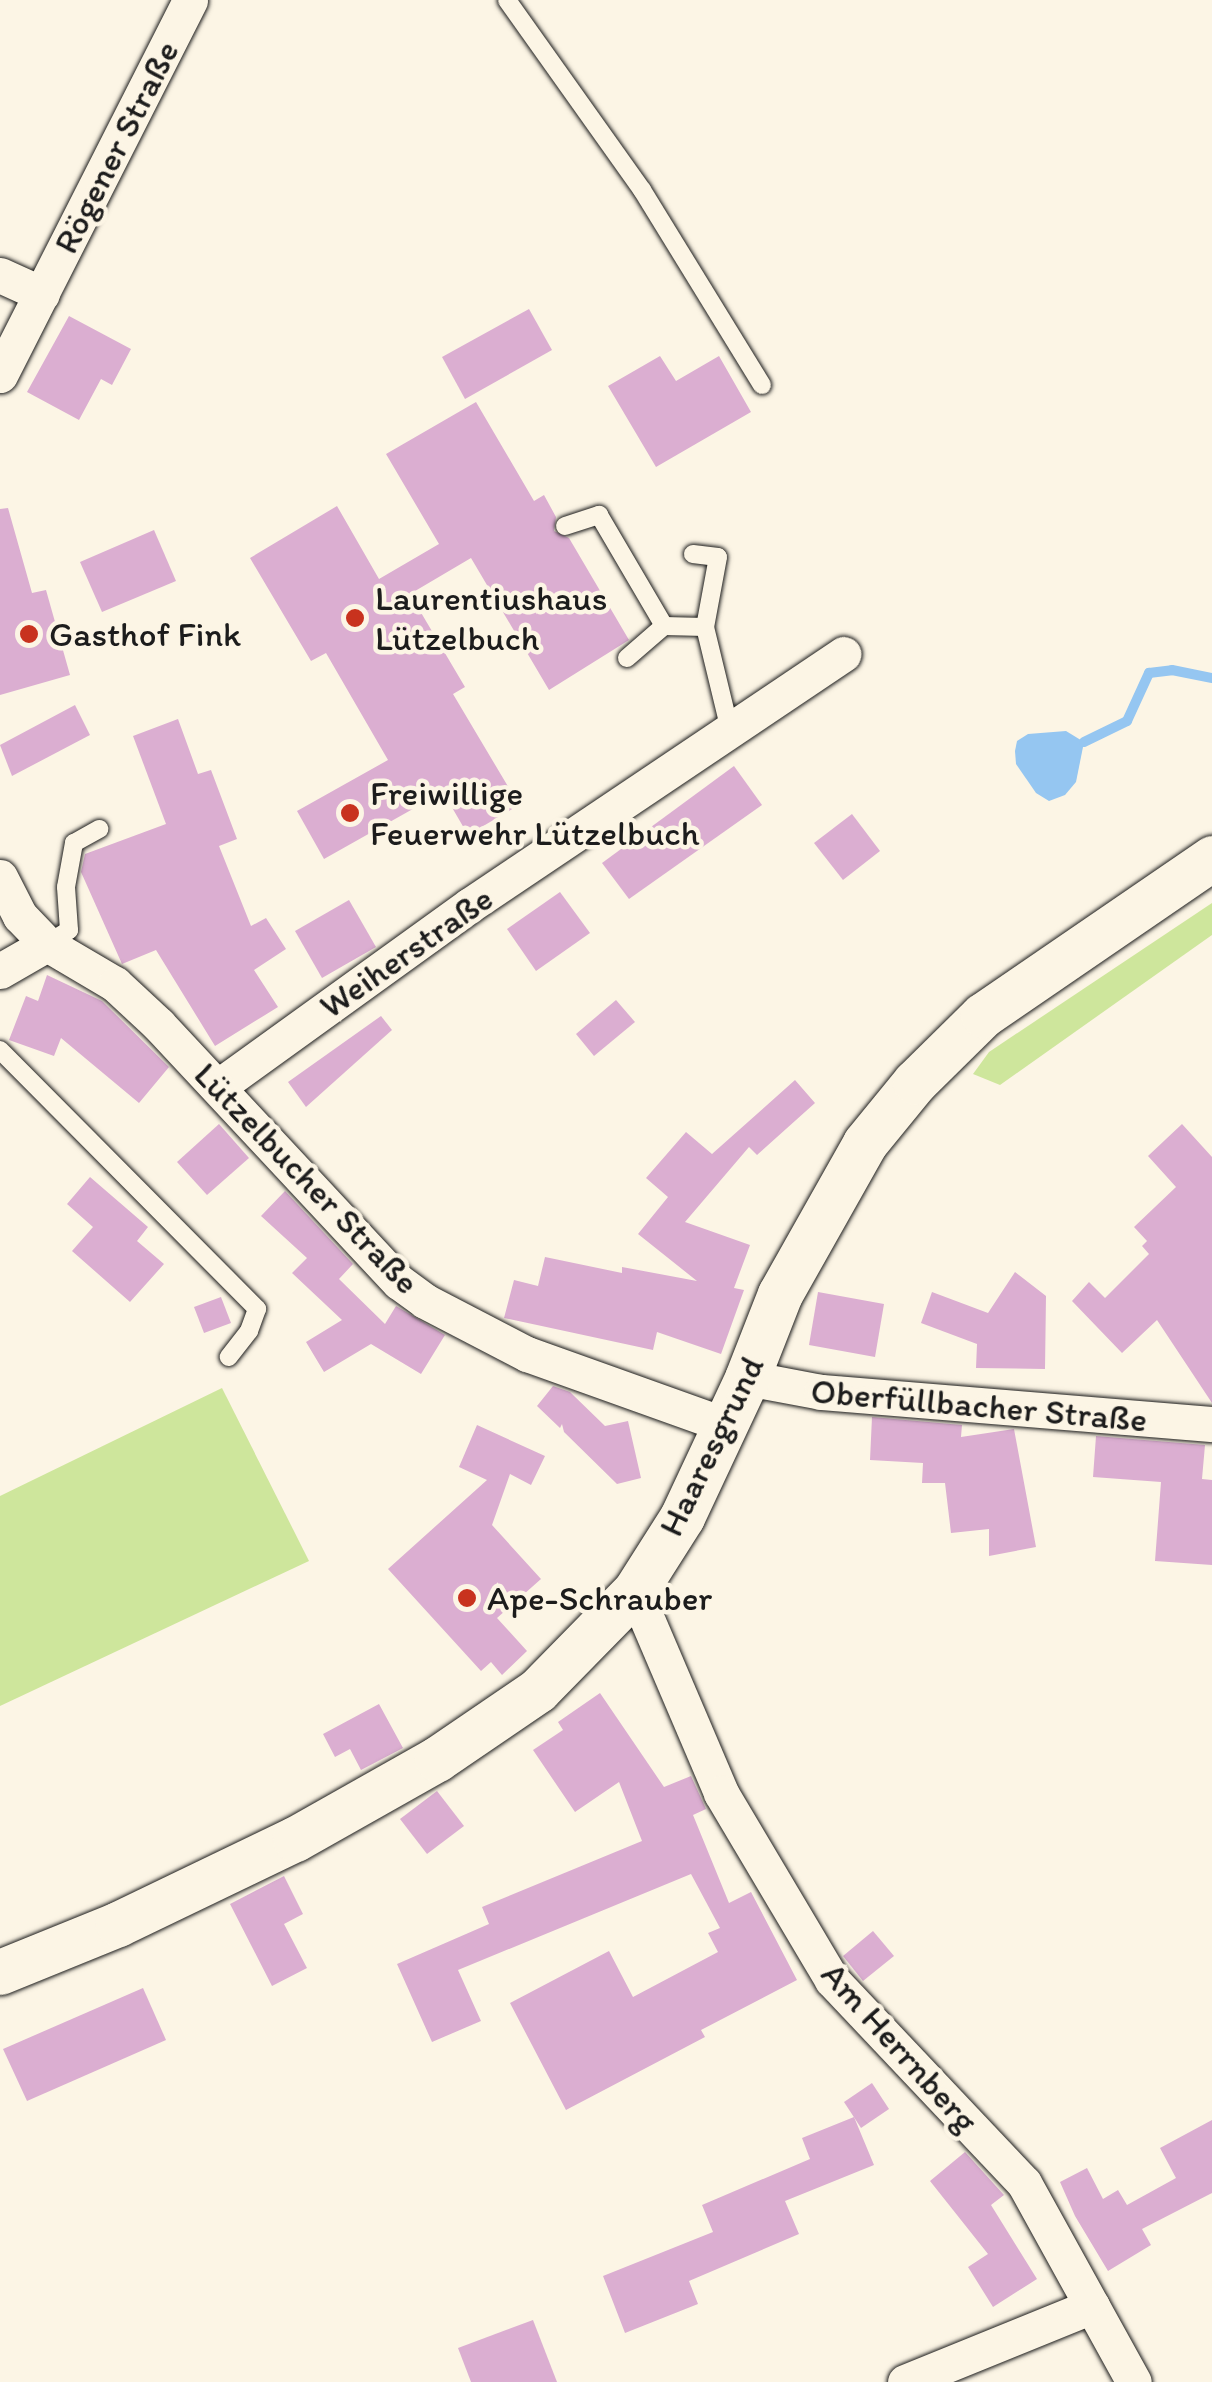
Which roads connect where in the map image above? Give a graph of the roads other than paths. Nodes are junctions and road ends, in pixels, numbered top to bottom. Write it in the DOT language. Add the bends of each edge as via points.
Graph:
graph roads {
  1 [pos="190,0"];
  2 [pos="507,0"];
  3 [pos="0,274"];
  4 [pos="42,294"];
  5 [pos="0,375"];
  6 [pos="762,385"];
  7 [pos="565,526"];
  8 [pos="694,554"];
  9 [pos="664,626"];
  10 [pos="705,628"];
  11 [pos="844,654"];
  12 [pos="626,658"];
  13 [pos="730,730"];
  14 [pos="99,829"];
  15 [pos="1212,858"];
  16 [pos="0,877"];
  17 [pos="47,944"];
  18 [pos="0,971"];
  19 [pos="0,1050"];
  20 [pos="219,1086"];
  21 [pos="229,1357"];
  22 [pos="748,1378"];
  23 [pos="1212,1424"];
  24 [pos="725,1425"];
  25 [pos="635,1591"];
  26 [pos="0,1972"];
  27 [pos="1092,2306"];
  28 [pos="905,2382"];
  29 [pos="1134,2382"];
  1 -- 4 [label="street, Rögener Straße"];
  2 -- 6 [label="lane" via="642,190"];
  3 -- 4 [label="street"];
  4 -- 5 [label="street"];
  7 -- 9 [label="lane" via="599,515"];
  8 -- 10 [label="lane" via="718,557"];
  9 -- 10 [label="lane"];
  9 -- 12 [label="lane"];
  10 -- 13 [label="lane"];
  11 -- 13 [label="street, Weiherstraße"];
  13 -- 20 [label="street, Weiherstraße" via="470,905"];
  14 -- 17 [label="lane" via="74,843 68,930"];
  15 -- 22 [label="street, Haaresgrund" via="984,1015 915,1082 865,1144 812,1230"];
  16 -- 17 [label="street, Lützelbucher Straße" via="20,916"];
  17 -- 18 [label="street"];
  17 -- 20 [label="street, Lützelbucher Straße" via="115,984"];
  19 -- 21 [label="lane" via="257,1308"];
  20 -- 24 [label="street, Lützelbucher Straße" via="399,1282 425,1301 528,1354"];
  22 -- 23 [label="street, Oberfüllbacher Straße" via="821,1392"];
  22 -- 24 [label="street, Haaresgrund"];
  24 -- 25 [label="street, Haaresgrund" via="682,1517"];
  25 -- 26 [label="street, Haaresgrund" via="538,1690 436,1759 277,1847"];
  25 -- 27 [label="street, Am Herrnberg" via="720,1793 832,1980 1024,2183"];
  27 -- 28 [label="street"];
  27 -- 29 [label="street, Am Herrnberg"];
}
